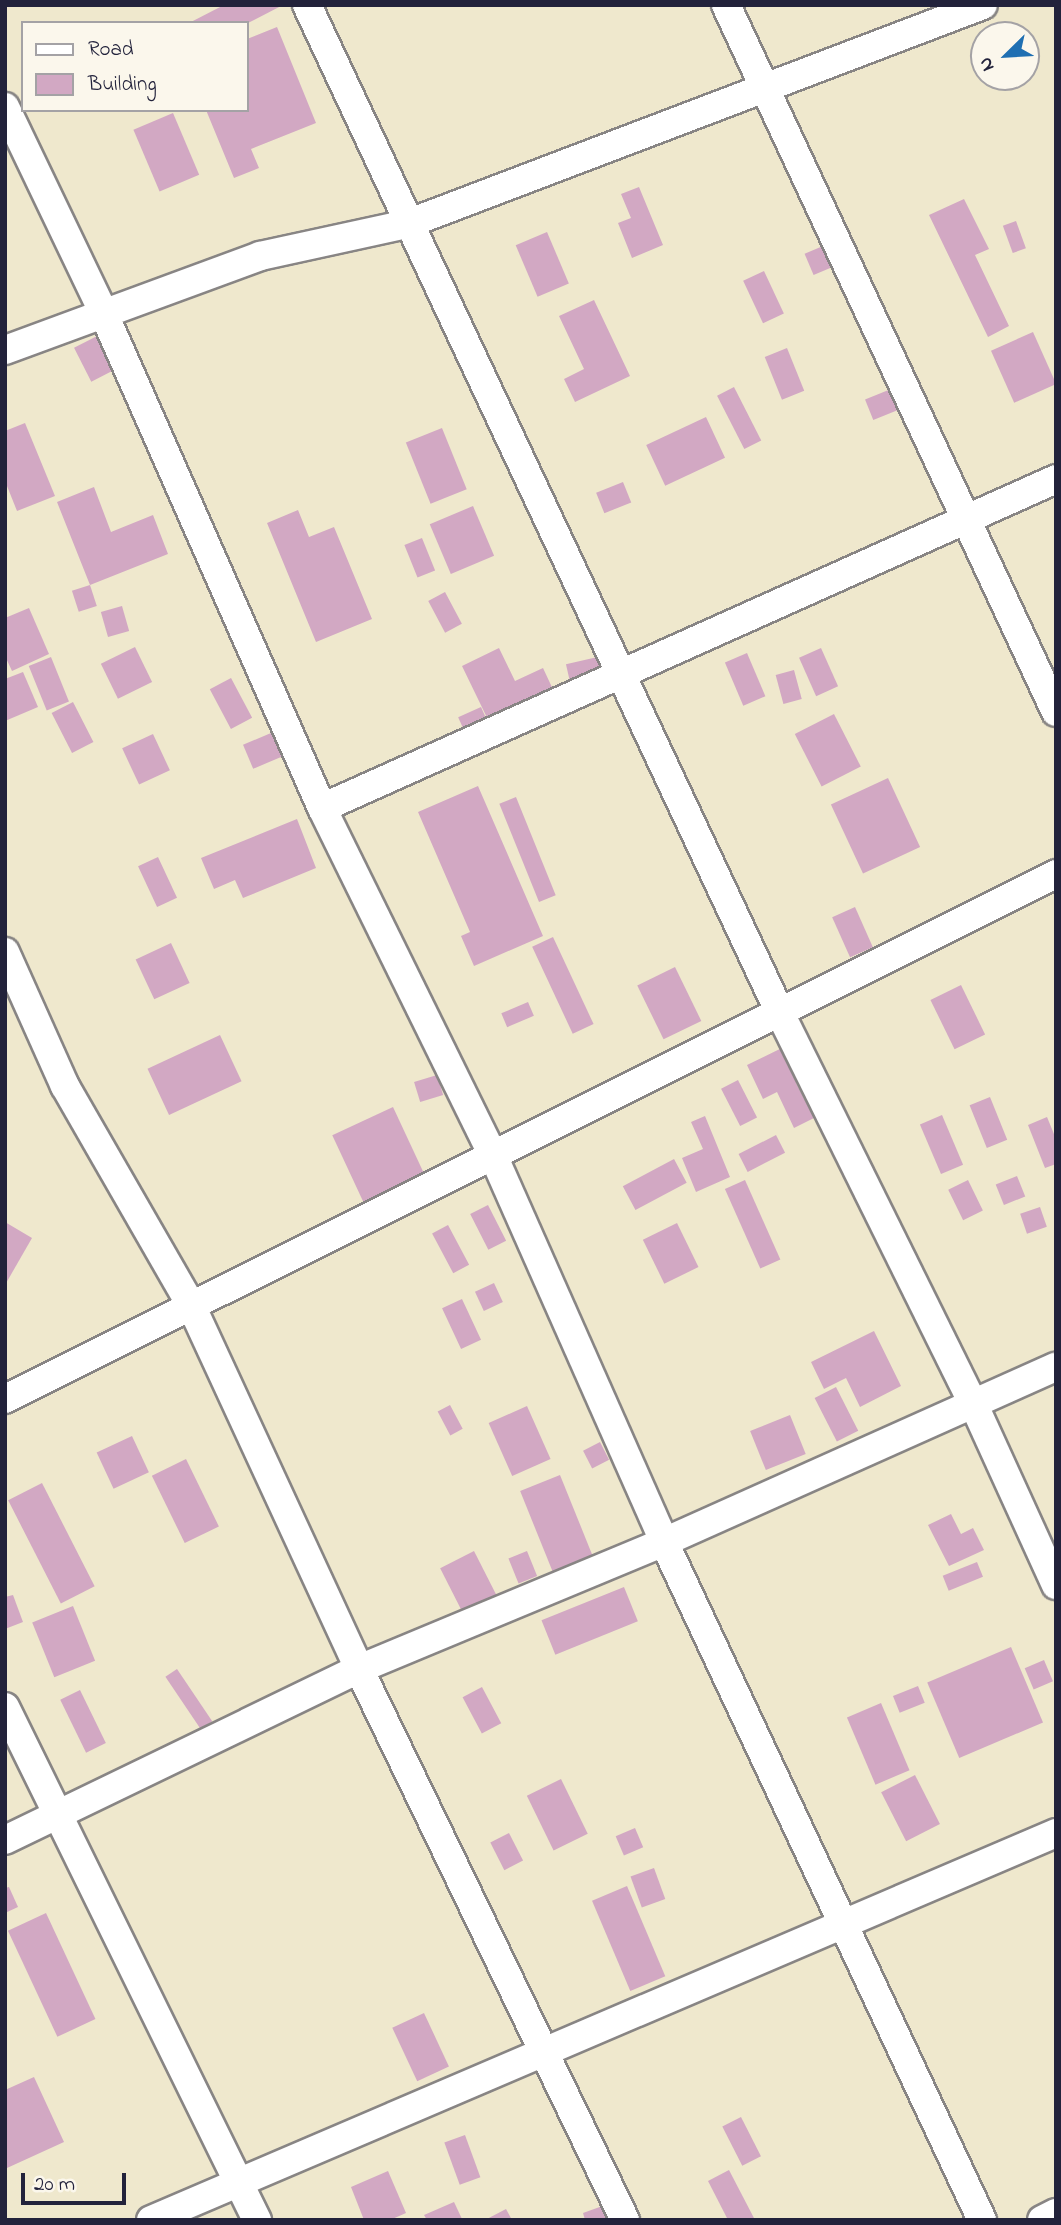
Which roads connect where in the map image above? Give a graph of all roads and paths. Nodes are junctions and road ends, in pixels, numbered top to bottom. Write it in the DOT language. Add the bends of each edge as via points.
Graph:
graph roads {
  1 [pos="307,5"];
  2 [pos="726,5"];
  3 [pos="983,5"];
  4 [pos="763,87"];
  5 [pos="5,107"];
  6 [pos="407,224"];
  7 [pos="103,312"];
  8 [pos="5,350"];
  9 [pos="1056,479"];
  10 [pos="968,518"];
  11 [pos="620,674"];
  12 [pos="1056,712"];
  13 [pos="322,808"];
  14 [pos="1056,874"];
  15 [pos="5,952"];
  16 [pos="779,1011"];
  17 [pos="492,1153"];
  18 [pos="191,1305"];
  19 [pos="1056,1367"];
  20 [pos="5,1399"];
  21 [pos="973,1403"];
  22 [pos="664,1542"];
  23 [pos="1056,1585"];
  24 [pos="359,1669"];
  25 [pos="5,1707"];
  26 [pos="57,1813"];
  27 [pos="1056,1833"];
  28 [pos="5,1840"];
  29 [pos="844,1921"];
  30 [pos="542,2053"];
  31 [pos="239,2184"];
  32 [pos="1056,2213"];
  33 [pos="151,2220"];
  34 [pos="257,2220"];
  35 [pos="625,2220"];
  36 [pos="982,2220"];
  37 [pos="1042,2220"];
  1 -- 6 [label="street"];
  2 -- 4 [label="street"];
  3 -- 4 [label="street"];
  4 -- 6 [label="street"];
  4 -- 10 [label="street"];
  5 -- 7 [label="street"];
  6 -- 7 [label="street" via="260,256"];
  6 -- 11 [label="street"];
  7 -- 8 [label="street"];
  7 -- 13 [label="street"];
  9 -- 10 [label="street"];
  10 -- 11 [label="street"];
  10 -- 12 [label="street"];
  11 -- 13 [label="street"];
  11 -- 16 [label="street"];
  13 -- 17 [label="street"];
  14 -- 16 [label="street"];
  15 -- 18 [label="street" via="65,1086"];
  16 -- 17 [label="street"];
  16 -- 21 [label="street"];
  17 -- 18 [label="street"];
  17 -- 22 [label="street"];
  18 -- 20 [label="street"];
  18 -- 24 [label="street"];
  19 -- 21 [label="street"];
  21 -- 22 [label="street"];
  21 -- 23 [label="street"];
  22 -- 24 [label="street"];
  22 -- 29 [label="street"];
  24 -- 26 [label="street"];
  24 -- 30 [label="street"];
  25 -- 26 [label="street"];
  26 -- 28 [label="street"];
  26 -- 31 [label="street"];
  27 -- 29 [label="street"];
  29 -- 30 [label="street"];
  29 -- 36 [label="street"];
  30 -- 31 [label="street"];
  30 -- 35 [label="street"];
  31 -- 33 [label="street"];
  31 -- 34 [label="street"];
  32 -- 37 [label="street"];
}
